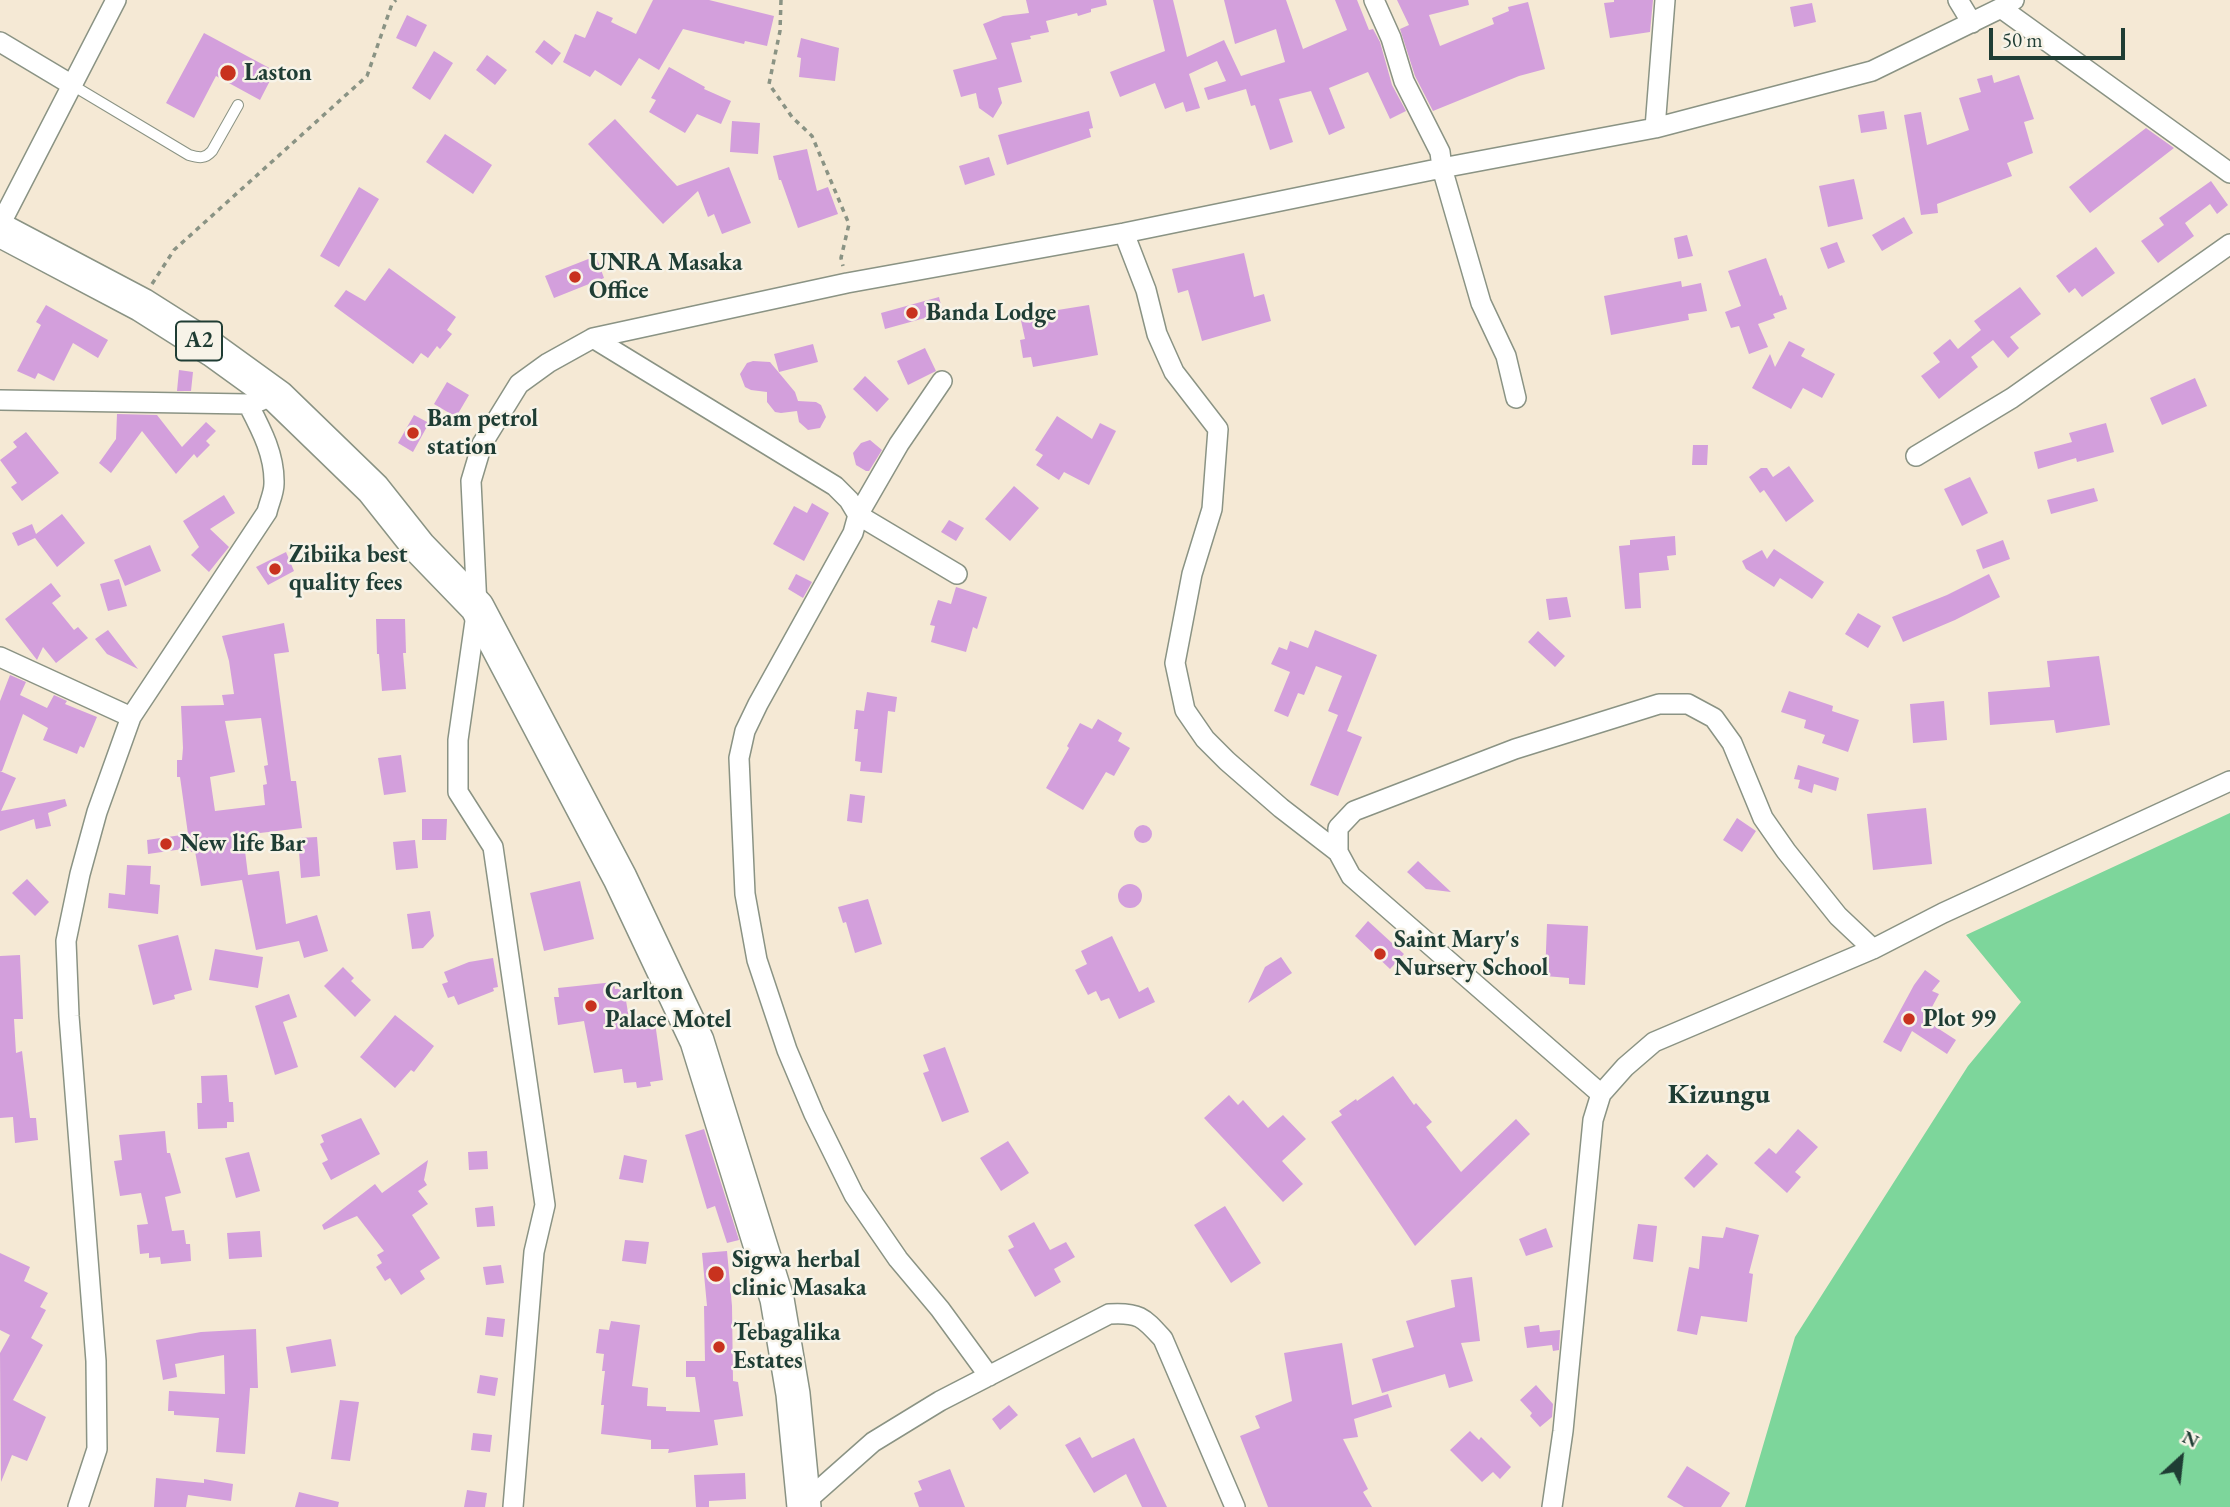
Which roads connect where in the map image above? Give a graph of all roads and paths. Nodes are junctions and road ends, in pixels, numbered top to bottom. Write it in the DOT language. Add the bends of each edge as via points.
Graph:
graph roads {
  1 [pos="116,0"];
  2 [pos="396,0"];
  3 [pos="781,0"];
  4 [pos="1374,0"];
  5 [pos="1665,0"];
  6 [pos="1958,0"];
  7 [pos="2008,4"];
  8 [pos="1972,23"];
  9 [pos="0,42"];
  10 [pos="72,85"];
  11 [pos="237,105"];
  12 [pos="1655,128"];
  13 [pos="1442,168"];
  14 [pos="2230,173"];
  15 [pos="0,228"];
  16 [pos="1124,233"];
  17 [pos="2230,244"];
  18 [pos="847,283"];
  19 [pos="142,305"];
  20 [pos="593,338"];
  21 [pos="942,381"];
  22 [pos="1516,398"];
  23 [pos="0,400"];
  24 [pos="263,401"];
  25 [pos="1916,456"];
  26 [pos="858,515"];
  27 [pos="957,574"];
  28 [pos="477,607"];
  29 [pos="0,657"];
  30 [pos="131,717"];
  31 [pos="2230,781"];
  32 [pos="1338,852"];
  33 [pos="1873,949"];
  34 [pos="1601,1094"];
  35 [pos="989,1376"];
  36 [pos="804,1505"];
  37 [pos="78,1507"];
  38 [pos="513,1507"];
  39 [pos="1236,1507"];
  40 [pos="1552,1507"];
  1 -- 10 [label="street"];
  2 -- 19 [label="path" via="367,76 174,250"];
  3 -- 18 [label="path" via="769,84 812,136 849,224 841,258"];
  4 -- 13 [label="street" via="1404,82 1440,152"];
  5 -- 12 [label="street"];
  6 -- 8 [label="street"];
  7 -- 8 [label="street"];
  7 -- 14 [label="street"];
  8 -- 12 [label="street" via="1872,71"];
  9 -- 10 [label="street"];
  10 -- 11 [label="lane" via="199,158 212,151"];
  10 -- 15 [label="street"];
  12 -- 13 [label="street"];
  13 -- 16 [label="street"];
  13 -- 22 [label="street" via="1481,303 1506,356"];
  15 -- 19 [label="highway, A2"];
  16 -- 18 [label="street"];
  16 -- 32 [label="street" via="1174,372 1219,429 1212,509 1192,574 1175,663 1185,710 1227,761"];
  17 -- 25 [label="street" via="2011,398"];
  18 -- 20 [label="street"];
  19 -- 24 [label="highway, A2" via="213,350"];
  20 -- 26 [label="street" via="835,486"];
  20 -- 28 [label="street" via="519,384 481,444 471,481"];
  21 -- 26 [label="street"];
  23 -- 24 [label="street"];
  24 -- 28 [label="highway, A2" via="373,489 419,547"];
  24 -- 30 [label="street" via="264,435 275,487 267,512"];
  26 -- 27 [label="street"];
  26 -- 35 [label="street" via="853,533 745,731 739,758 745,894 757,960 787,1050 854,1195"];
  28 -- 36 [label="highway, A2" via="620,878 697,1041 777,1299 793,1394"];
  28 -- 38 [label="street" via="458,740 458,792 494,847 545,1205 534,1252"];
  29 -- 30 [label="street"];
  30 -- 37 [label="street" via="97,812 66,941 96,1361 97,1449"];
  31 -- 33 [label="street"];
  32 -- 33 [label="street" via="1338,828 1354,811 1515,749 1659,704 1688,704 1714,718 1732,743 1763,818 1778,840 1838,916"];
  32 -- 34 [label="street" via="1351,876"];
  33 -- 34 [label="street" via="1654,1042"];
  34 -- 40 [label="street" via="1593,1120"];
  35 -- 36 [label="street" via="873,1442"];
  35 -- 39 [label="street" via="1110,1314 1144,1318 1163,1339"];
}
